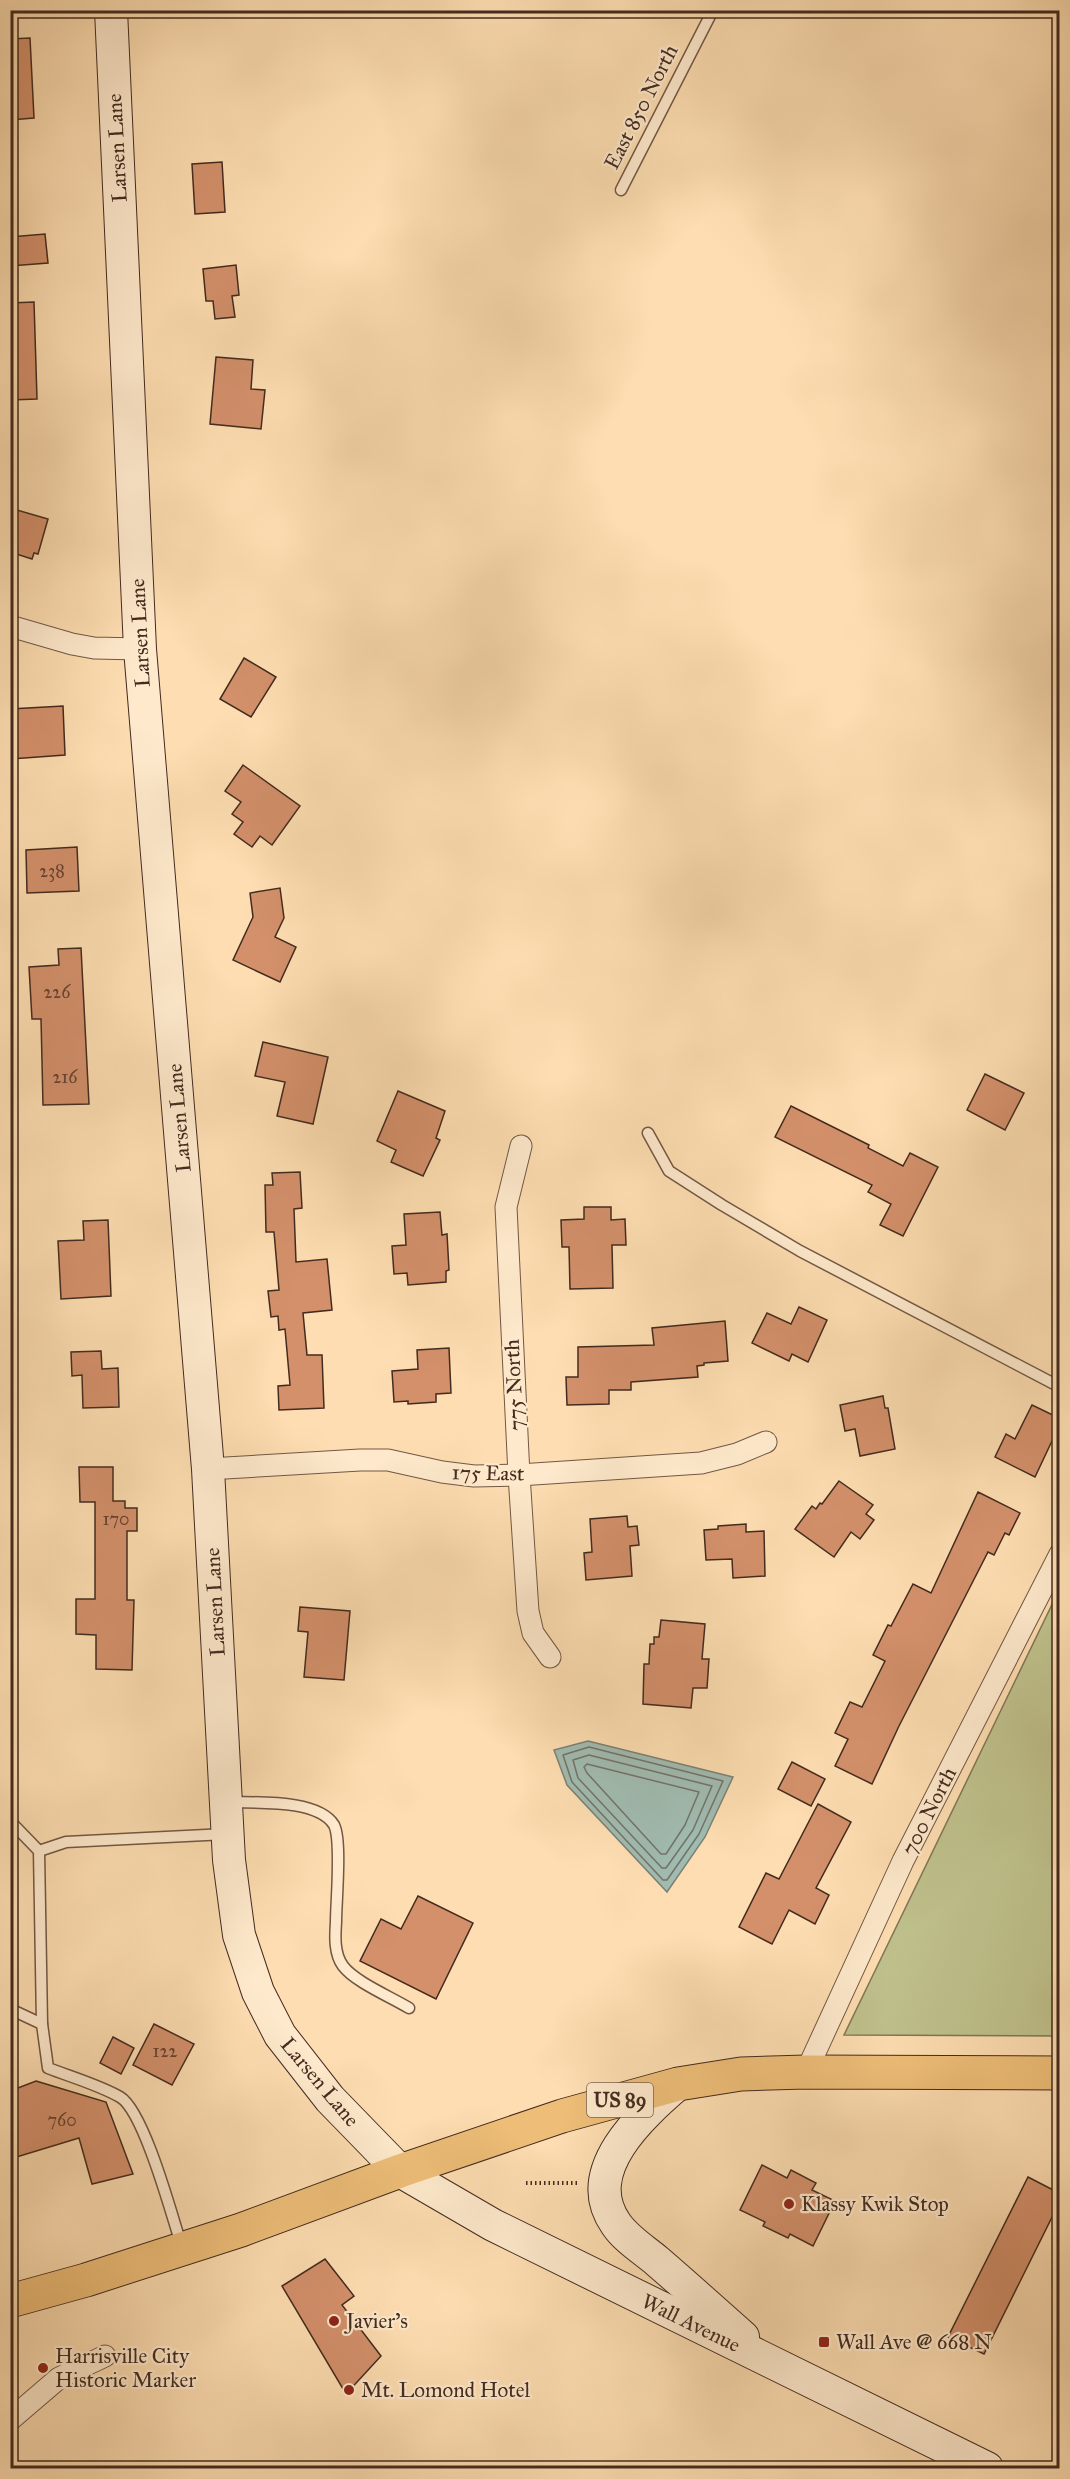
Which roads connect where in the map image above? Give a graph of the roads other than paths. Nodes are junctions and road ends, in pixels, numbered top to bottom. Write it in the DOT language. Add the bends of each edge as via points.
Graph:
graph roads {
  1 [pos="111,10"];
  2 [pos="712,10"];
  3 [pos="621,190"];
  4 [pos="10,626"];
  5 [pos="140,649"];
  6 [pos="648,1133"];
  7 [pos="521,1146"];
  8 [pos="1059,1387"];
  9 [pos="766,1442"];
  10 [pos="208,1469"];
  11 [pos="519,1474"];
  12 [pos="1059,1554"];
  13 [pos="550,1657"];
  14 [pos="227,1802"];
  15 [pos="10,1821"];
  16 [pos="228,1834"];
  17 [pos="39,1851"];
  18 [pos="409,2008"];
  19 [pos="10,2009"];
  20 [pos="42,2024"];
  21 [pos="806,2072"];
  22 [pos="1059,2073"];
  23 [pos="678,2084"];
  24 [pos="400,2170"];
  25 [pos="182,2248"];
  26 [pos="10,2301"];
  27 [pos="105,2356"];
  28 [pos="773,2364"];
  29 [pos="10,2420"];
  30 [pos="987,2469"];
  1 -- 5 [label="main road, Larsen Lane"];
  2 -- 3 [label="lane, East 850 North"];
  4 -- 5 [label="street" via="94,648"];
  5 -- 10 [label="main road, Larsen Lane"];
  6 -- 8 [label="lane" via="669,1171 722,1205 800,1251"];
  7 -- 11 [label="street, 775 North" via="506,1207"];
  9 -- 11 [label="street, 175 East" via="701,1463"];
  10 -- 11 [label="street, 175 East" via="388,1460 474,1476"];
  10 -- 14 [label="main road, Larsen Lane"];
  11 -- 13 [label="street, 775 North" via="528,1611 533,1634"];
  12 -- 21 [label="street, 700 North" via="903,1861"];
  14 -- 16 [label="main road, Larsen Lane"];
  14 -- 18 [label="lane" via="298,1805 324,1814 335,1827 338,1849 337,1954 343,1967 356,1977"];
  15 -- 17 [label="lane"];
  16 -- 17 [label="lane" via="66,1842"];
  16 -- 24 [label="main road, Larsen Lane" via="238,1935 258,1992 280,2035 330,2099"];
  17 -- 20 [label="lane"];
  19 -- 20 [label="lane"];
  20 -- 25 [label="lane" via="48,2068 122,2098 139,2122"];
  21 -- 22 [label="main road, US 89"];
  21 -- 23 [label="main road, US 89" via="741,2074"];
  23 -- 24 [label="main road, US 89" via="562,2116"];
  23 -- 28 [label="main road" via="626,2135 610,2163 603,2197 617,2226"];
  24 -- 25 [label="main road, US 89"];
  24 -- 28 [label="main road, Wall Avenue" via="493,2225"];
  25 -- 26 [label="main road, US 89"];
  27 -- 29 [label="street" via="59,2378"];
  28 -- 30 [label="main road, Wall Avenue"];
}
